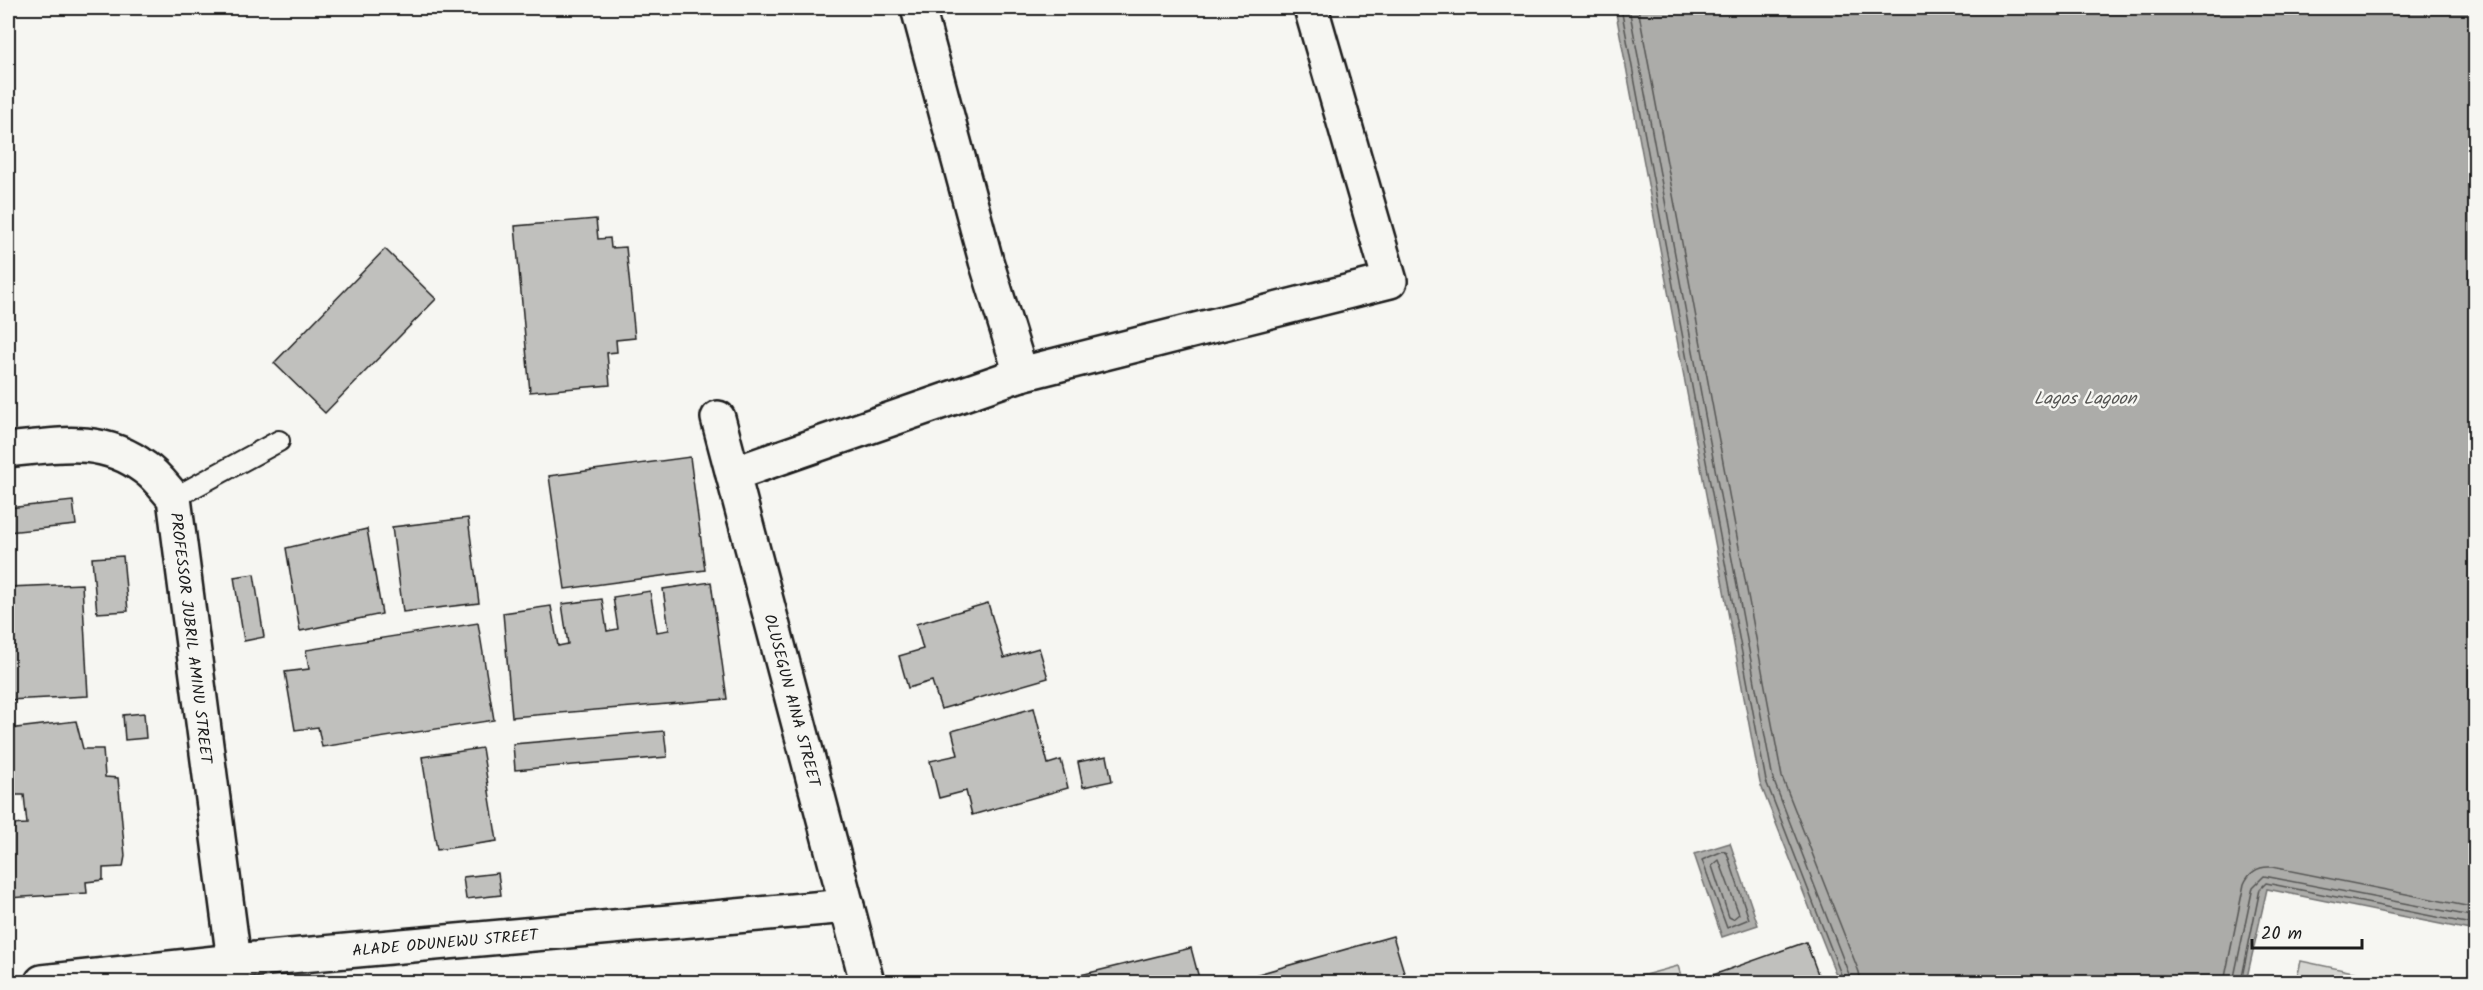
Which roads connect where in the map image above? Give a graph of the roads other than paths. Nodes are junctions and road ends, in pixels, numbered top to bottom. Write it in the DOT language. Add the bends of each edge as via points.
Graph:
graph roads {
  1 [pos="918,8"];
  2 [pos="1311,8"];
  3 [pos="1021,374"];
  4 [pos="718,418"];
  5 [pos="279,441"];
  6 [pos="8,450"];
  7 [pos="733,474"];
  8 [pos="174,498"];
  9 [pos="847,906"];
  10 [pos="234,961"];
  11 [pos="42,982"];
  12 [pos="867,982"];
  1 -- 3 [label="street" via="986,261"];
  2 -- 3 [label="street" via="1390,282"];
  3 -- 7 [label="street"];
  4 -- 7 [label="street, OLUSEGUN AINA STREET"];
  5 -- 8 [label="lane"];
  6 -- 8 [label="street, PROFESSOR JUBRIL AMINU STREET" via="78,442 111,449 146,468"];
  7 -- 9 [label="street, OLUSEGUN AINA STREET"];
  8 -- 10 [label="street, PROFESSOR JUBRIL AMINU STREET"];
  9 -- 10 [label="street, ALADE ODUNEWU STREET"];
  9 -- 12 [label="street, OLUSEGUN AINA STREET"];
  10 -- 11 [label="street, ALADE ODUNEWU STREET"];
}
